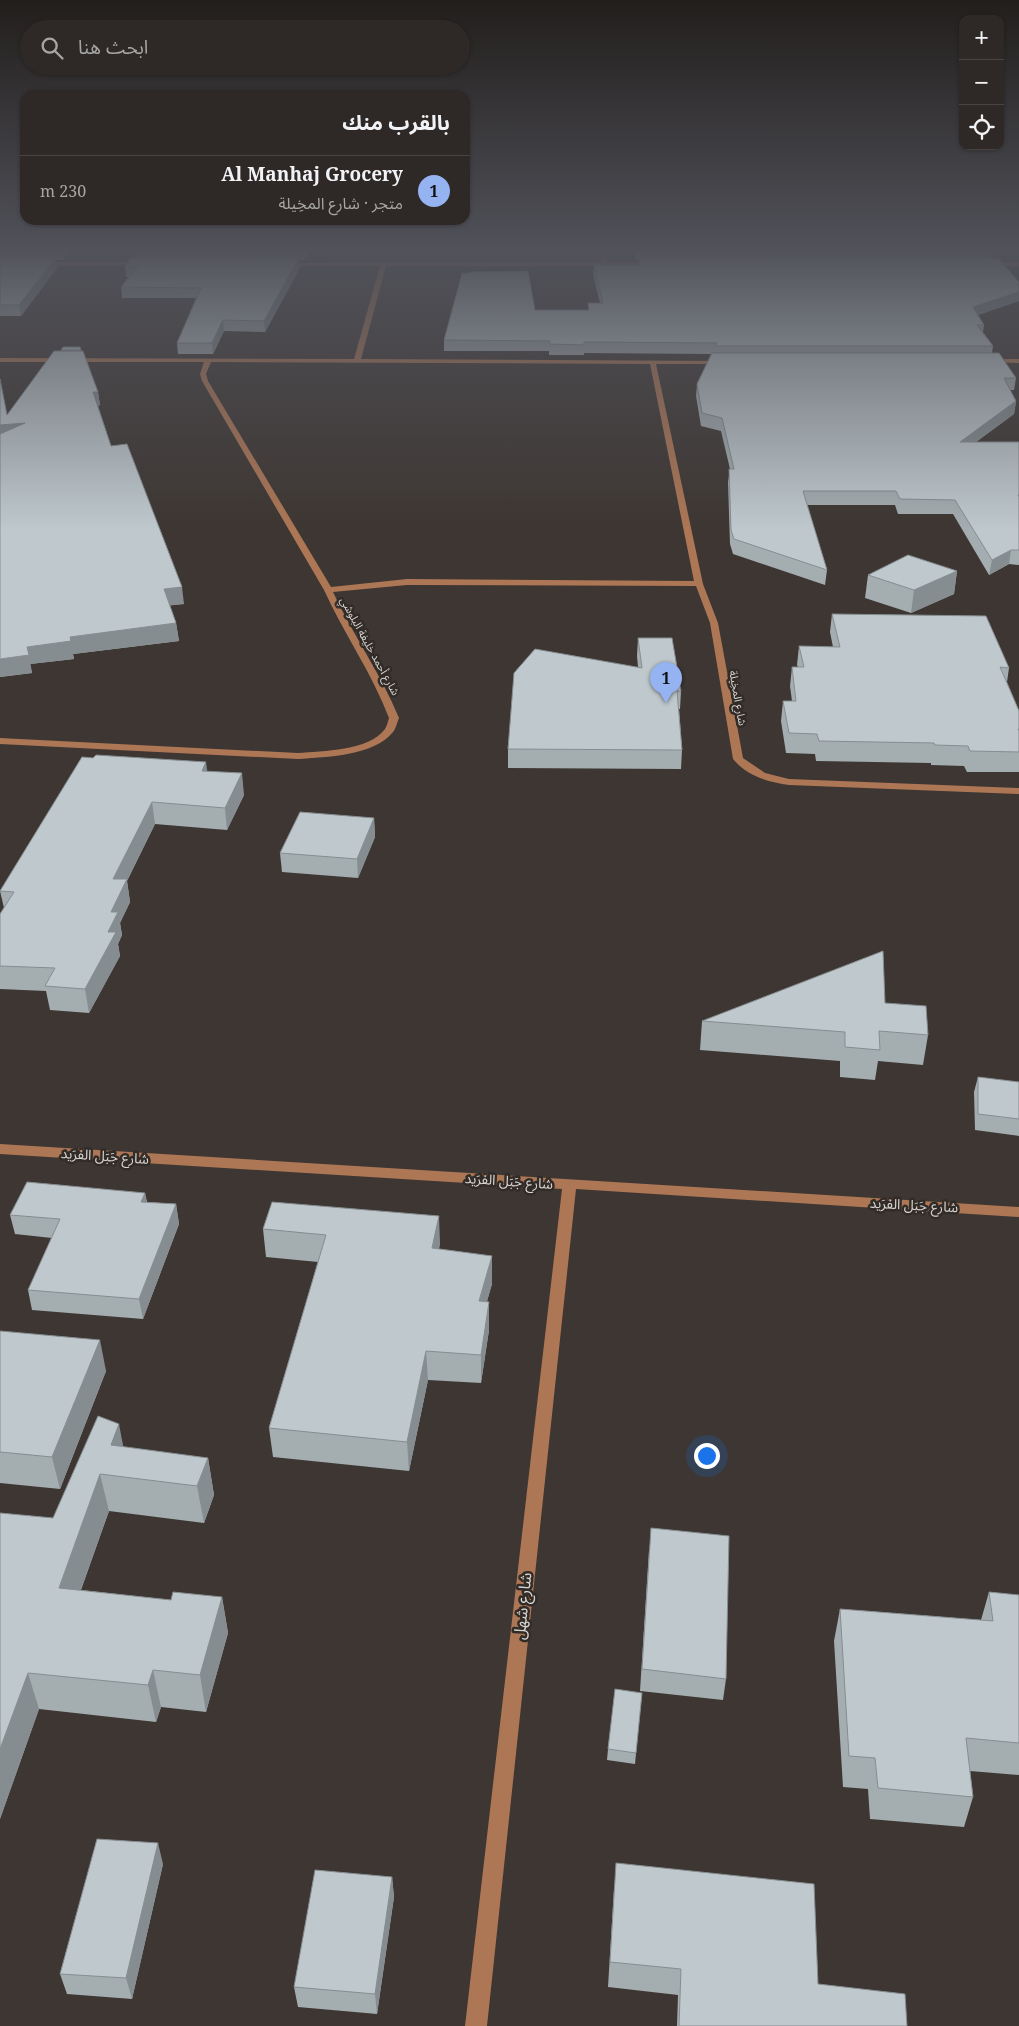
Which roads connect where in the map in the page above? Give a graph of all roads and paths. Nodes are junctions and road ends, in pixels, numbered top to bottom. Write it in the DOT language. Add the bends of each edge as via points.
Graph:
graph roads {
  1 [pos="362,342"];
  2 [pos="0,360"];
  3 [pos="208,361"];
  4 [pos="357,361"];
  5 [pos="979,361"];
  6 [pos="1019,361"];
  7 [pos="652,362"];
  8 [pos="732,362"];
  9 [pos="699,584"];
  10 [pos="328,590"];
  11 [pos="0,741"];
  12 [pos="1019,791"];
  13 [pos="0,1149"];
  14 [pos="569,1185"];
  15 [pos="1019,1212"];
  16 [pos="476,2026"];
  1 -- 4 [label="street"];
  2 -- 3 [label="street"];
  3 -- 4 [label="street"];
  3 -- 10 [label="street, شارع أحمد خليفة البلوشي" via="204,380"];
  4 -- 7 [label="street"];
  5 -- 6 [label="street"];
  7 -- 8 [label="street"];
  7 -- 9 [label="street, شارع المخِيلة"];
  9 -- 10 [label="street" via="407,582"];
  9 -- 12 [label="street, شارع المخِيلة" via="714,623 738,759 746,767 789,782"];
  10 -- 11 [label="street, شارع أحمد خليفة البلوشي" via="384,693 394,718 389,731 369,745 341,753 298,756"];
  13 -- 14 [label="street, شارع جَبَل الفرَيد"];
  14 -- 15 [label="street, شارع جَبَل الفرَيد"];
  14 -- 16 [label="street, شارع شهل"];
}
